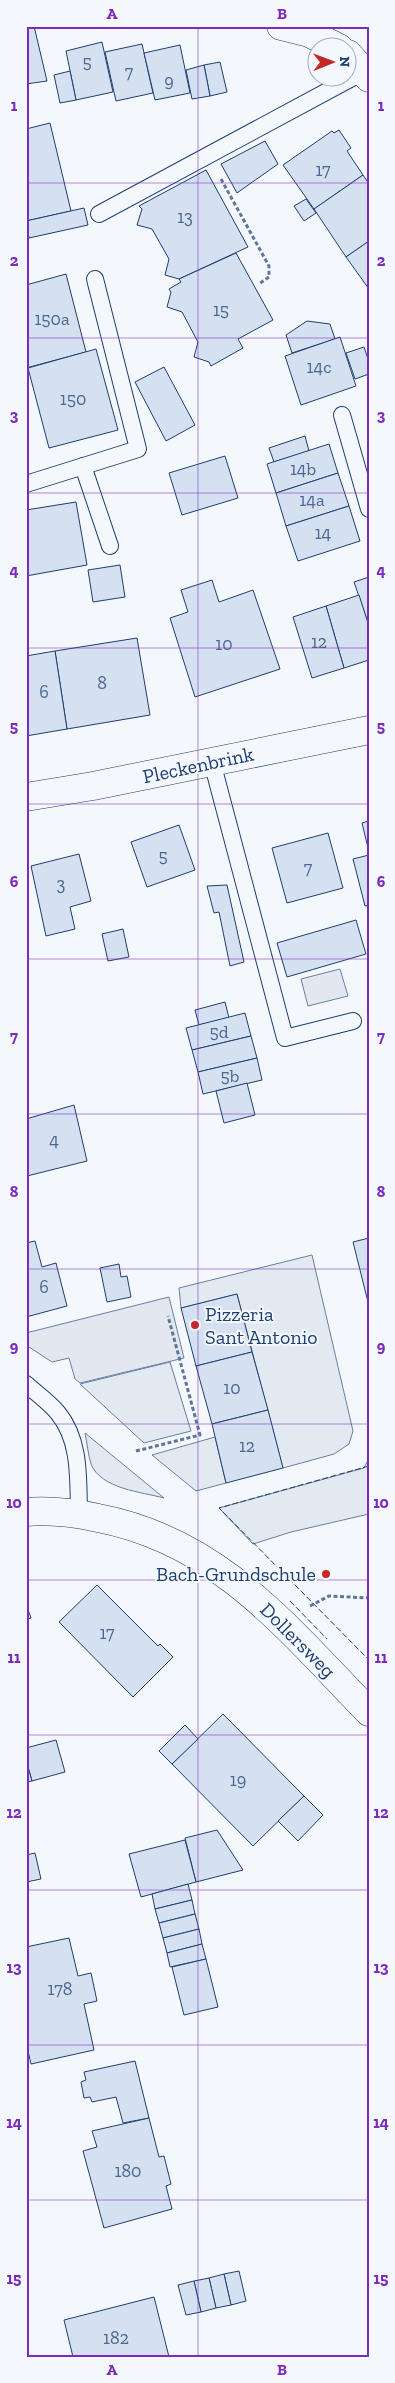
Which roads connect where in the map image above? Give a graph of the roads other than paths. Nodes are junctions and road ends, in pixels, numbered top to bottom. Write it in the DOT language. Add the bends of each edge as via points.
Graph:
graph roads {
  1 [pos="281,26"];
  2 [pos="319,38"];
  3 [pos="360,68"];
  4 [pos="99,214"];
  5 [pos="95,279"];
  6 [pos="342,415"];
  7 [pos="83,466"];
  8 [pos="26,484"];
  9 [pos="369,509"];
  10 [pos="110,546"];
  11 [pos="369,730"];
  12 [pos="212,762"];
  13 [pos="26,796"];
  14 [pos="353,1021"];
  15 [pos="26,1384"];
  16 [pos="26,1512"];
  17 [pos="79,1514"];
  18 [pos="369,1712"];
  1 -- 2 [label="street"];
  3 -- 4 [label="lane" via="208,156"];
  5 -- 7 [label="lane" via="138,449"];
  6 -- 9 [label="lane"];
  7 -- 8 [label="lane"];
  7 -- 10 [label="lane"];
  11 -- 12 [label="street, Pleckenbrink"];
  12 -- 13 [label="street, Pleckenbrink"];
  12 -- 14 [label="lane" via="286,1038"];
  15 -- 17 [label="lane" via="58,1413 69,1430 77,1455"];
  16 -- 17 [label="street, Dollersweg"];
  17 -- 18 [label="street, Dollersweg" via="130,1524 173,1541 214,1565 259,1600"];
}
